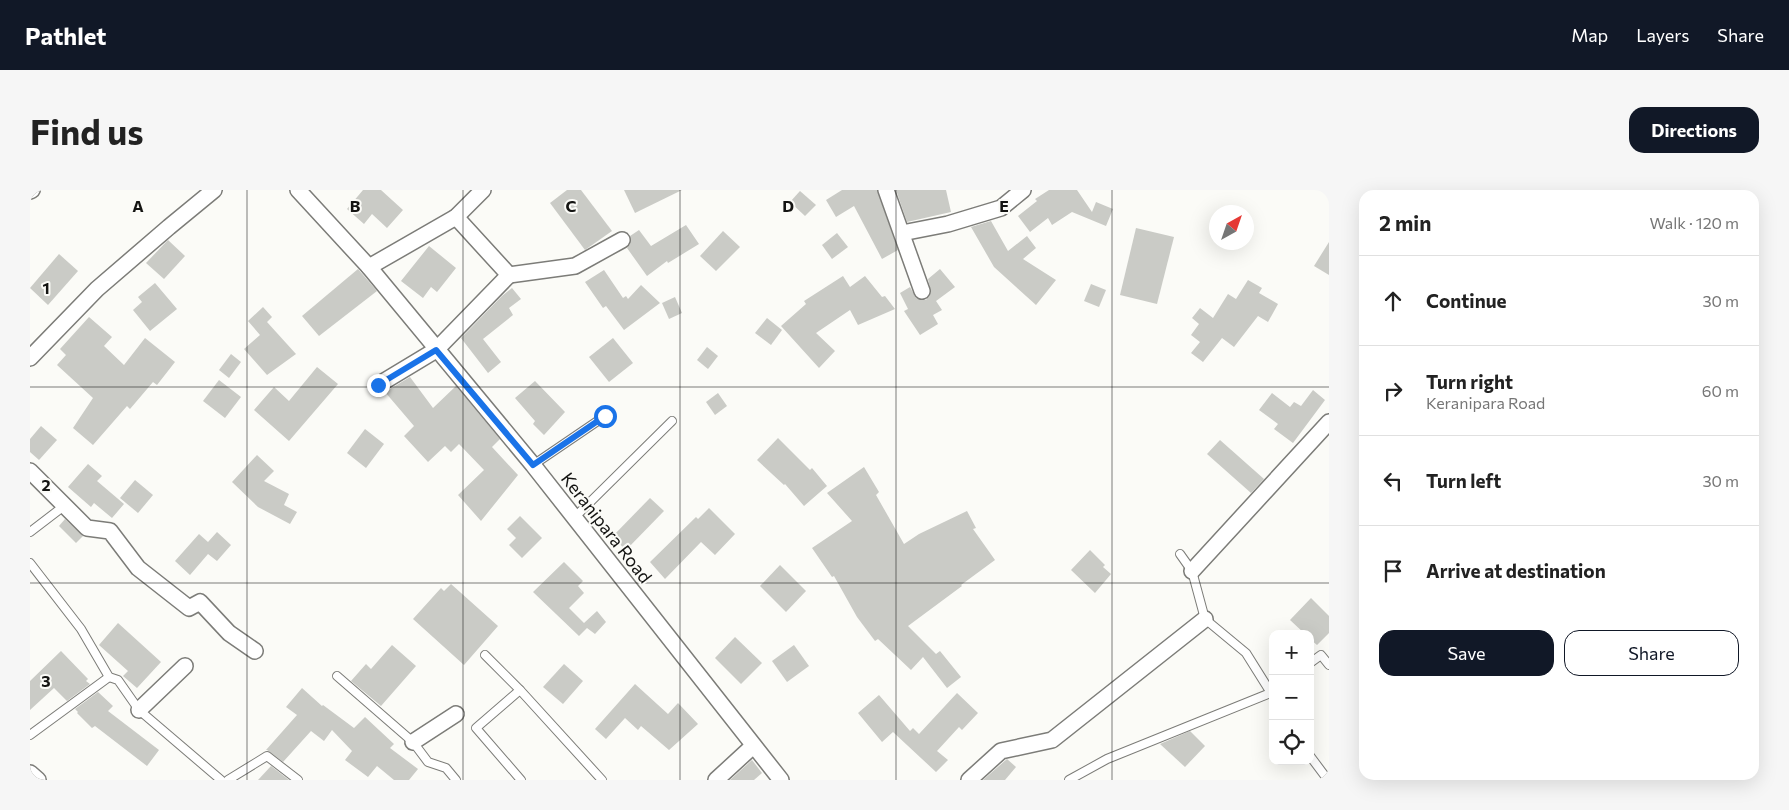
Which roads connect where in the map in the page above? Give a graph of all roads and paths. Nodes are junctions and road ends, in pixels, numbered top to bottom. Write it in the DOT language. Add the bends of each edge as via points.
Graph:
graph roads {
  1 [pos="214,190"];
  2 [pos="298,190"];
  3 [pos="483,190"];
  4 [pos="886,190"];
  5 [pos="1024,190"];
  6 [pos="456,217"];
  7 [pos="902,233"];
  8 [pos="622,240"];
  9 [pos="369,267"];
  10 [pos="509,275"];
  11 [pos="922,291"];
  12 [pos="436,350"];
  13 [pos="30,358"];
  14 [pos="378,385"];
  15 [pos="605,416"];
  16 [pos="672,421"];
  17 [pos="1329,422"];
  18 [pos="533,465"];
  19 [pos="30,471"];
  20 [pos="64,506"];
  21 [pos="575,517"];
  22 [pos="30,532"];
  23 [pos="1180,554"];
  24 [pos="30,563"];
  25 [pos="1192,571"];
  26 [pos="1205,619"];
  27 [pos="255,651"];
  28 [pos="485,655"];
  29 [pos="1314,660"];
  30 [pos="1329,664"];
  31 [pos="185,666"];
  32 [pos="337,676"];
  33 [pos="109,677"];
  34 [pos="1269,689"];
  35 [pos="520,690"];
  36 [pos="1269,695"];
  37 [pos="139,710"];
  38 [pos="456,714"];
  39 [pos="30,735"];
  40 [pos="412,742"];
  41 [pos="753,746"];
  42 [pos="1314,761"];
  43 [pos="30,773"];
  44 [pos="38,780"];
  45 [pos="221,780"];
  46 [pos="228,780"];
  47 [pos="298,780"];
  48 [pos="456,780"];
  49 [pos="520,780"];
  50 [pos="602,780"];
  51 [pos="716,780"];
  52 [pos="781,780"];
  53 [pos="969,780"];
  54 [pos="1069,780"];
  55 [pos="1328,780"];
  1 -- 13 [label="street" via="97,288"];
  2 -- 9 [label="street, Keranipara Road"];
  3 -- 6 [label="street"];
  4 -- 7 [label="street"];
  5 -- 7 [label="street" via="1001,208 948,224"];
  6 -- 9 [label="street"];
  6 -- 10 [label="street"];
  7 -- 11 [label="street"];
  8 -- 10 [label="street" via="575,266"];
  9 -- 12 [label="street, Keranipara Road"];
  10 -- 12 [label="street"];
  12 -- 14 [label="street"];
  12 -- 18 [label="street, Keranipara Road"];
  15 -- 18 [label="lane"];
  16 -- 21 [label="lane"];
  17 -- 25 [label="street"];
  18 -- 21 [label="street, Keranipara Road"];
  19 -- 20 [label="street"];
  20 -- 22 [label="lane"];
  20 -- 27 [label="street" via="87,528 110,531 138,568 189,608 200,602 230,633"];
  21 -- 41 [label="street, Keranipara Road"];
  23 -- 25 [label="lane"];
  24 -- 33 [label="lane" via="81,629"];
  25 -- 26 [label="lane"];
  26 -- 34 [label="lane" via="1246,653"];
  26 -- 53 [label="street" via="1052,740 1000,751"];
  28 -- 35 [label="lane"];
  29 -- 30 [label="lane" via="1321,655"];
  31 -- 37 [label="street"];
  32 -- 40 [label="lane"];
  33 -- 37 [label="lane" via="118,680"];
  33 -- 39 [label="lane"];
  35 -- 49 [label="lane" via="476,728"];
  35 -- 50 [label="lane"];
  36 -- 54 [label="lane" via="1107,759"];
  37 -- 45 [label="lane"];
  38 -- 40 [label="street"];
  40 -- 48 [label="lane" via="428,762 446,768"];
  41 -- 51 [label="street"];
  41 -- 52 [label="street, Keranipara Road"];
  42 -- 55 [label="lane"];
  43 -- 44 [label="street"];
  46 -- 47 [label="lane" via="268,756"];
}
